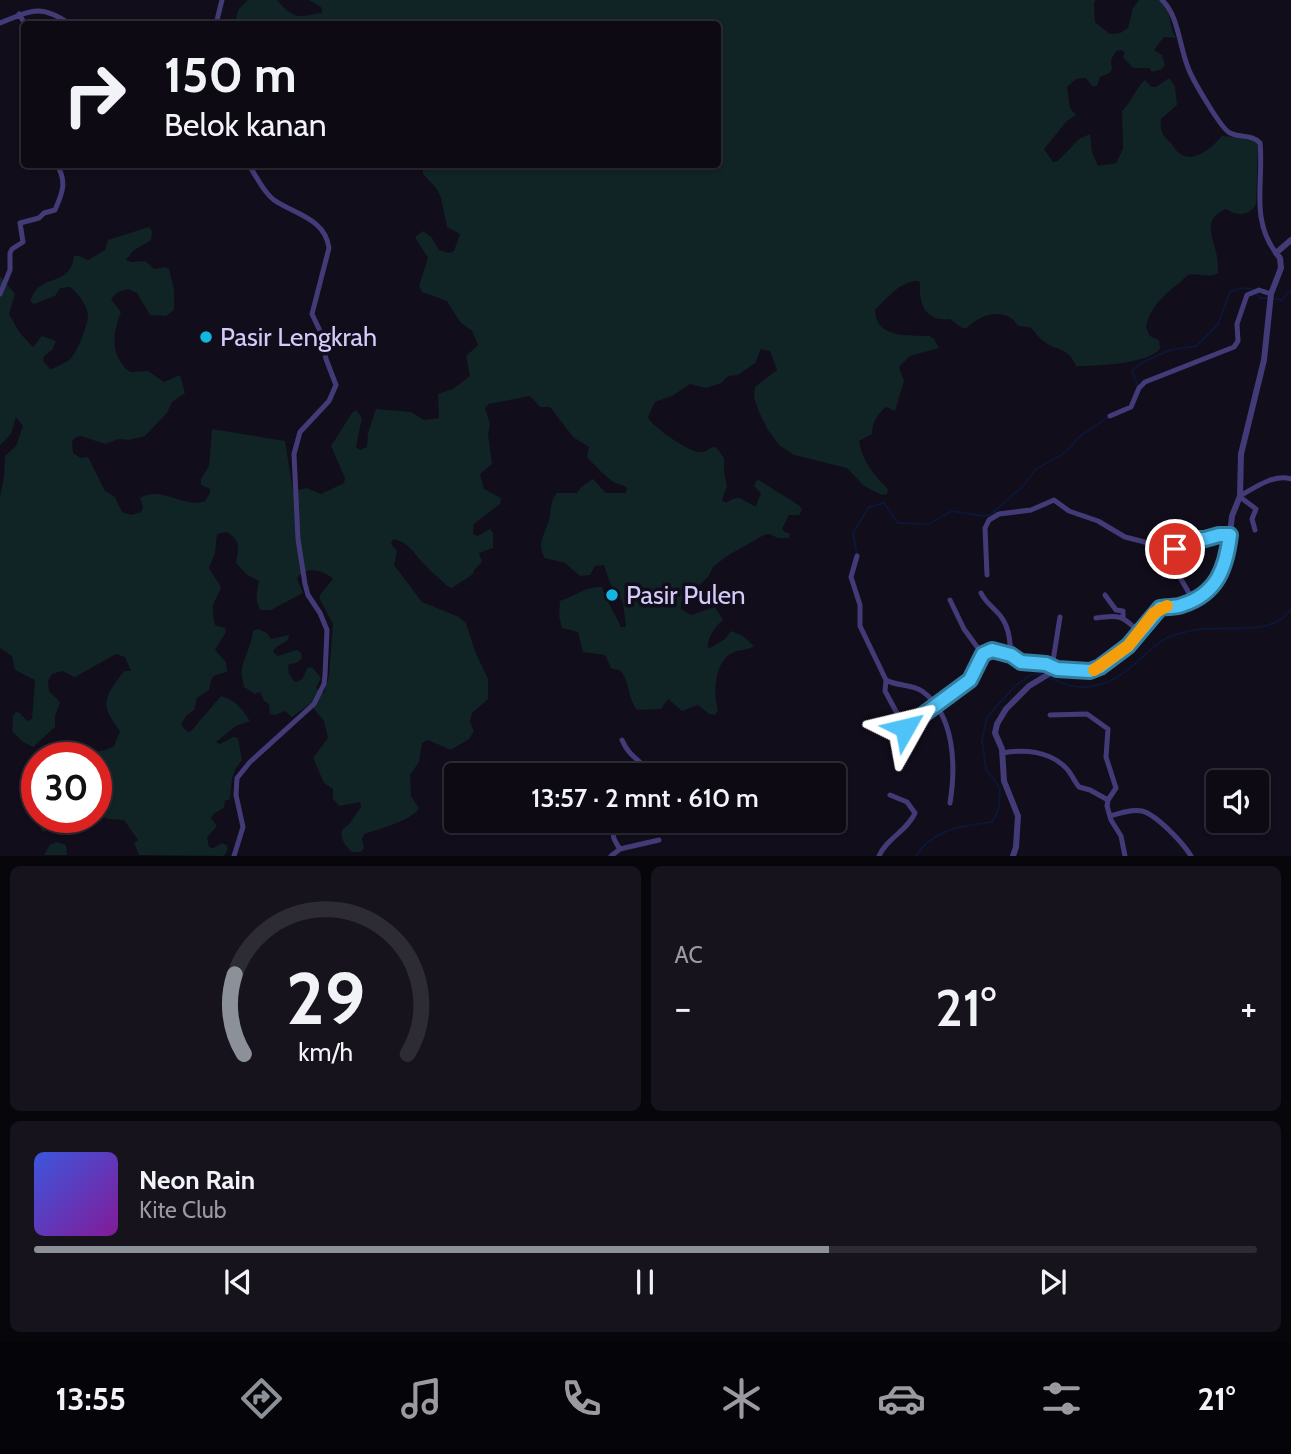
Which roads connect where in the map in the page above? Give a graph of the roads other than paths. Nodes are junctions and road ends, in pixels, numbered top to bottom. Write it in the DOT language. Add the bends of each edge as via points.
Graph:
graph roads {
  1 [pos="222,0"];
  2 [pos="1162,0"];
  3 [pos="0,14"];
  4 [pos="19,14"];
  5 [pos="23,21"];
  6 [pos="64,21"];
  7 [pos="217,21"];
  8 [pos="2,22"];
  9 [pos="58,168"];
  10 [pos="251,168"];
  11 [pos="1291,240"];
  12 [pos="1276,253"];
  13 [pos="0,294"];
  14 [pos="1271,294"];
  15 [pos="1110,416"];
  16 [pos="1291,479"];
  17 [pos="1240,496"];
  18 [pos="1255,530"];
  19 [pos="1230,535"];
  20 [pos="858,556"];
  21 [pos="1178,574"];
  22 [pos="987,575"];
  23 [pos="981,593"];
  24 [pos="1105,594"];
  25 [pos="950,600"];
  26 [pos="1193,600"];
  27 [pos="1060,617"];
  28 [pos="1123,617"];
  29 [pos="1096,618"];
  30 [pos="1140,633"];
  31 [pos="983,654"];
  32 [pos="1011,655"];
  33 [pos="1054,669"];
  34 [pos="886,680"];
  35 [pos="936,705"];
  36 [pos="1050,715"];
  37 [pos="622,740"];
  38 [pos="1002,754"];
  39 [pos="641,763"];
  40 [pos="890,795"];
  41 [pos="1108,800"];
  42 [pos="950,803"];
  43 [pos="1110,816"];
  44 [pos="613,833"];
  45 [pos="659,840"];
  46 [pos="620,849"];
  47 [pos="234,856"];
  48 [pos="611,856"];
  49 [pos="878,856"];
  50 [pos="1013,856"];
  51 [pos="1125,856"];
  52 [pos="1191,856"];
  1 -- 7 [label="street"];
  2 -- 12 [label="street" via="1174,15 1189,71 1222,125 1260,143 1259,214"];
  3 -- 8 [label="street"];
  4 -- 5 [label="street"];
  4 -- 6 [label="street" via="42,10"];
  4 -- 8 [label="street"];
  9 -- 13 [label="street" via="63,181 61,198 55,210 20,223 23,242 10,253 10,270"];
  10 -- 47 [label="street" via="270,196 314,222 327,240 329,248 312,314 336,382 329,401 300,432 294,454 306,591 327,630 324,684 314,704 237,778 243,827"];
  11 -- 12 [label="street"];
  12 -- 14 [label="street" via="1282,267"];
  14 -- 15 [label="street" via="1259,290 1247,295 1234,346 1145,382 1130,408"];
  14 -- 17 [label="street" via="1264,359 1241,454"];
  16 -- 17 [label="street" via="1274,479"];
  17 -- 18 [label="street" via="1256,509 1252,519"];
  17 -- 19 [label="street"];
  19 -- 22 [label="street" via="1183,539 1172,549 1125,537 1055,500 989,520 985,528"];
  19 -- 26 [label="street" via="1221,576"];
  20 -- 34 [label="street" via="850,576 860,605 859,624"];
  21 -- 26 [label="street"];
  23 -- 32 [label="street" via="1008,629"];
  24 -- 28 [label="street" via="1116,610 1123,611"];
  25 -- 31 [label="street"];
  26 -- 30 [label="street" via="1160,608"];
  27 -- 33 [label="street"];
  28 -- 29 [label="street"];
  28 -- 30 [label="street"];
  30 -- 33 [label="street" via="1095,669"];
  31 -- 32 [label="street" via="992,650"];
  31 -- 35 [label="street" via="970,680"];
  32 -- 33 [label="street" via="1021,662"];
  33 -- 38 [label="street" via="1014,700 1000,718 995,733"];
  34 -- 35 [label="street" via="919,689"];
  34 -- 35 [label="street" via="885,691 904,728"];
  35 -- 42 [label="street" via="953,761"];
  36 -- 41 [label="street" via="1087,713 1108,729 1106,757 1116,788"];
  37 -- 39 [label="street" via="629,754"];
  38 -- 41 [label="street" via="1039,753 1063,765 1079,788"];
  38 -- 50 [label="street" via="1004,781 1018,816"];
  40 -- 49 [label="street" via="907,802 915,813"];
  41 -- 43 [label="street"];
  43 -- 51 [label="street" via="1121,835"];
  43 -- 52 [label="street" via="1143,811"];
  44 -- 46 [label="street"];
  45 -- 46 [label="street"];
  46 -- 48 [label="street"];
}
